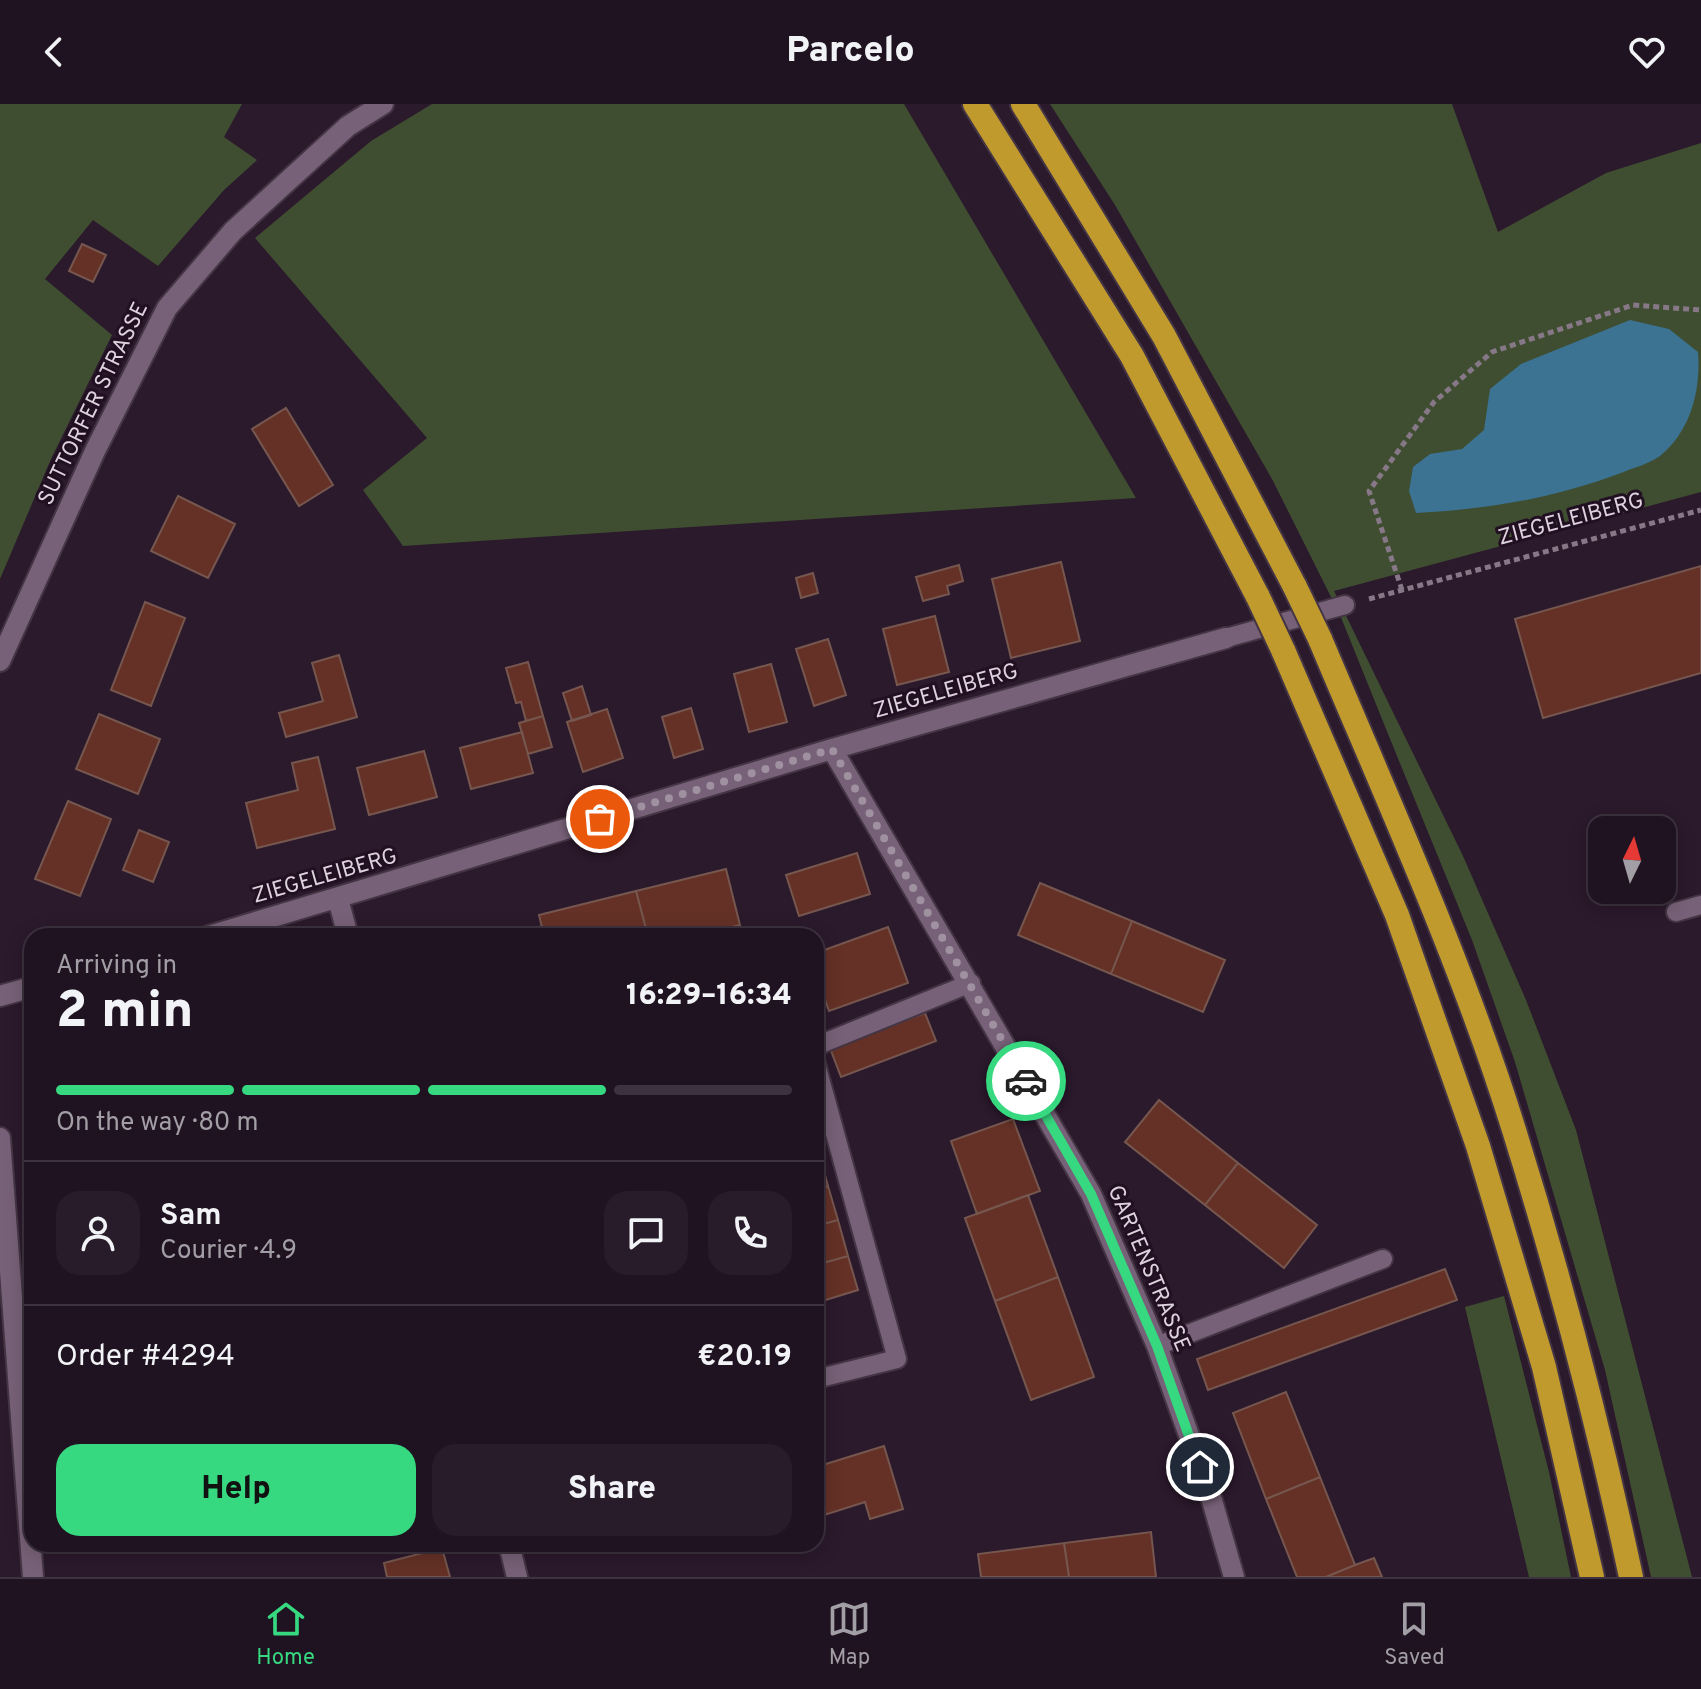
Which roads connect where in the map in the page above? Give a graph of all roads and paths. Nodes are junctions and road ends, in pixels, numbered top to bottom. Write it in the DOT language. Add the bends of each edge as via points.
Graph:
graph roads {
  1 [pos="383,104"];
  2 [pos="975,104"];
  3 [pos="1023,104"];
  4 [pos="1701,310"];
  5 [pos="1701,510"];
  6 [pos="1402,590"];
  7 [pos="1345,605"];
  8 [pos="1226,638"];
  9 [pos="0,661"];
  10 [pos="832,749"];
  11 [pos="338,899"];
  12 [pos="1701,905"];
  13 [pos="1676,912"];
  14 [pos="237,928"];
  15 [pos="346,928"];
  16 [pos="971,983"];
  17 [pos="24,989"];
  18 [pos="0,996"];
  19 [pos="824,1043"];
  20 [pos="824,1093"];
  21 [pos="0,1138"];
  22 [pos="1383,1259"];
  23 [pos="1157,1346"];
  24 [pos="824,1377"];
  25 [pos="24,1457"];
  26 [pos="31,1552"];
  27 [pos="511,1552"];
  28 [pos="33,1577"];
  29 [pos="517,1577"];
  30 [pos="1234,1577"];
  31 [pos="1592,1577"];
  32 [pos="1631,1577"];
  1 -- 9 [label="street, SUTTORFER STRASSE" via="348,126 233,231 167,308"];
  2 -- 31 [label="highway, bridge" via="1132,356 1258,597 1397,915 1478,1146 1544,1367"];
  3 -- 32 [label="highway, bridge" via="1164,336 1295,587 1431,902 1514,1129 1611,1484"];
  4 -- 6 [label="path" via="1633,305 1492,352 1434,402 1369,491"];
  5 -- 6 [label="path, ZIEGELEIBERG"];
  6 -- 7 [label="path, ZIEGELEIBERG"];
  7 -- 8 [label="lane, ZIEGELEIBERG"];
  8 -- 10 [label="street, ZIEGELEIBERG"];
  10 -- 11 [label="street, ZIEGELEIBERG"];
  10 -- 16 [label="street, GARTENSTRASSE"];
  11 -- 14 [label="street, ZIEGELEIBERG"];
  11 -- 15 [label="street"];
  12 -- 13 [label="lane"];
  16 -- 19 [label="lane"];
  16 -- 23 [label="street, GARTENSTRASSE" via="1091,1194"];
  17 -- 18 [label="street"];
  20 -- 24 [label="lane" via="897,1359"];
  21 -- 25 [label="street"];
  22 -- 23 [label="lane"];
  23 -- 30 [label="street, GARTENSTRASSE"];
  26 -- 28 [label="street"];
  27 -- 29 [label="street"];
}
